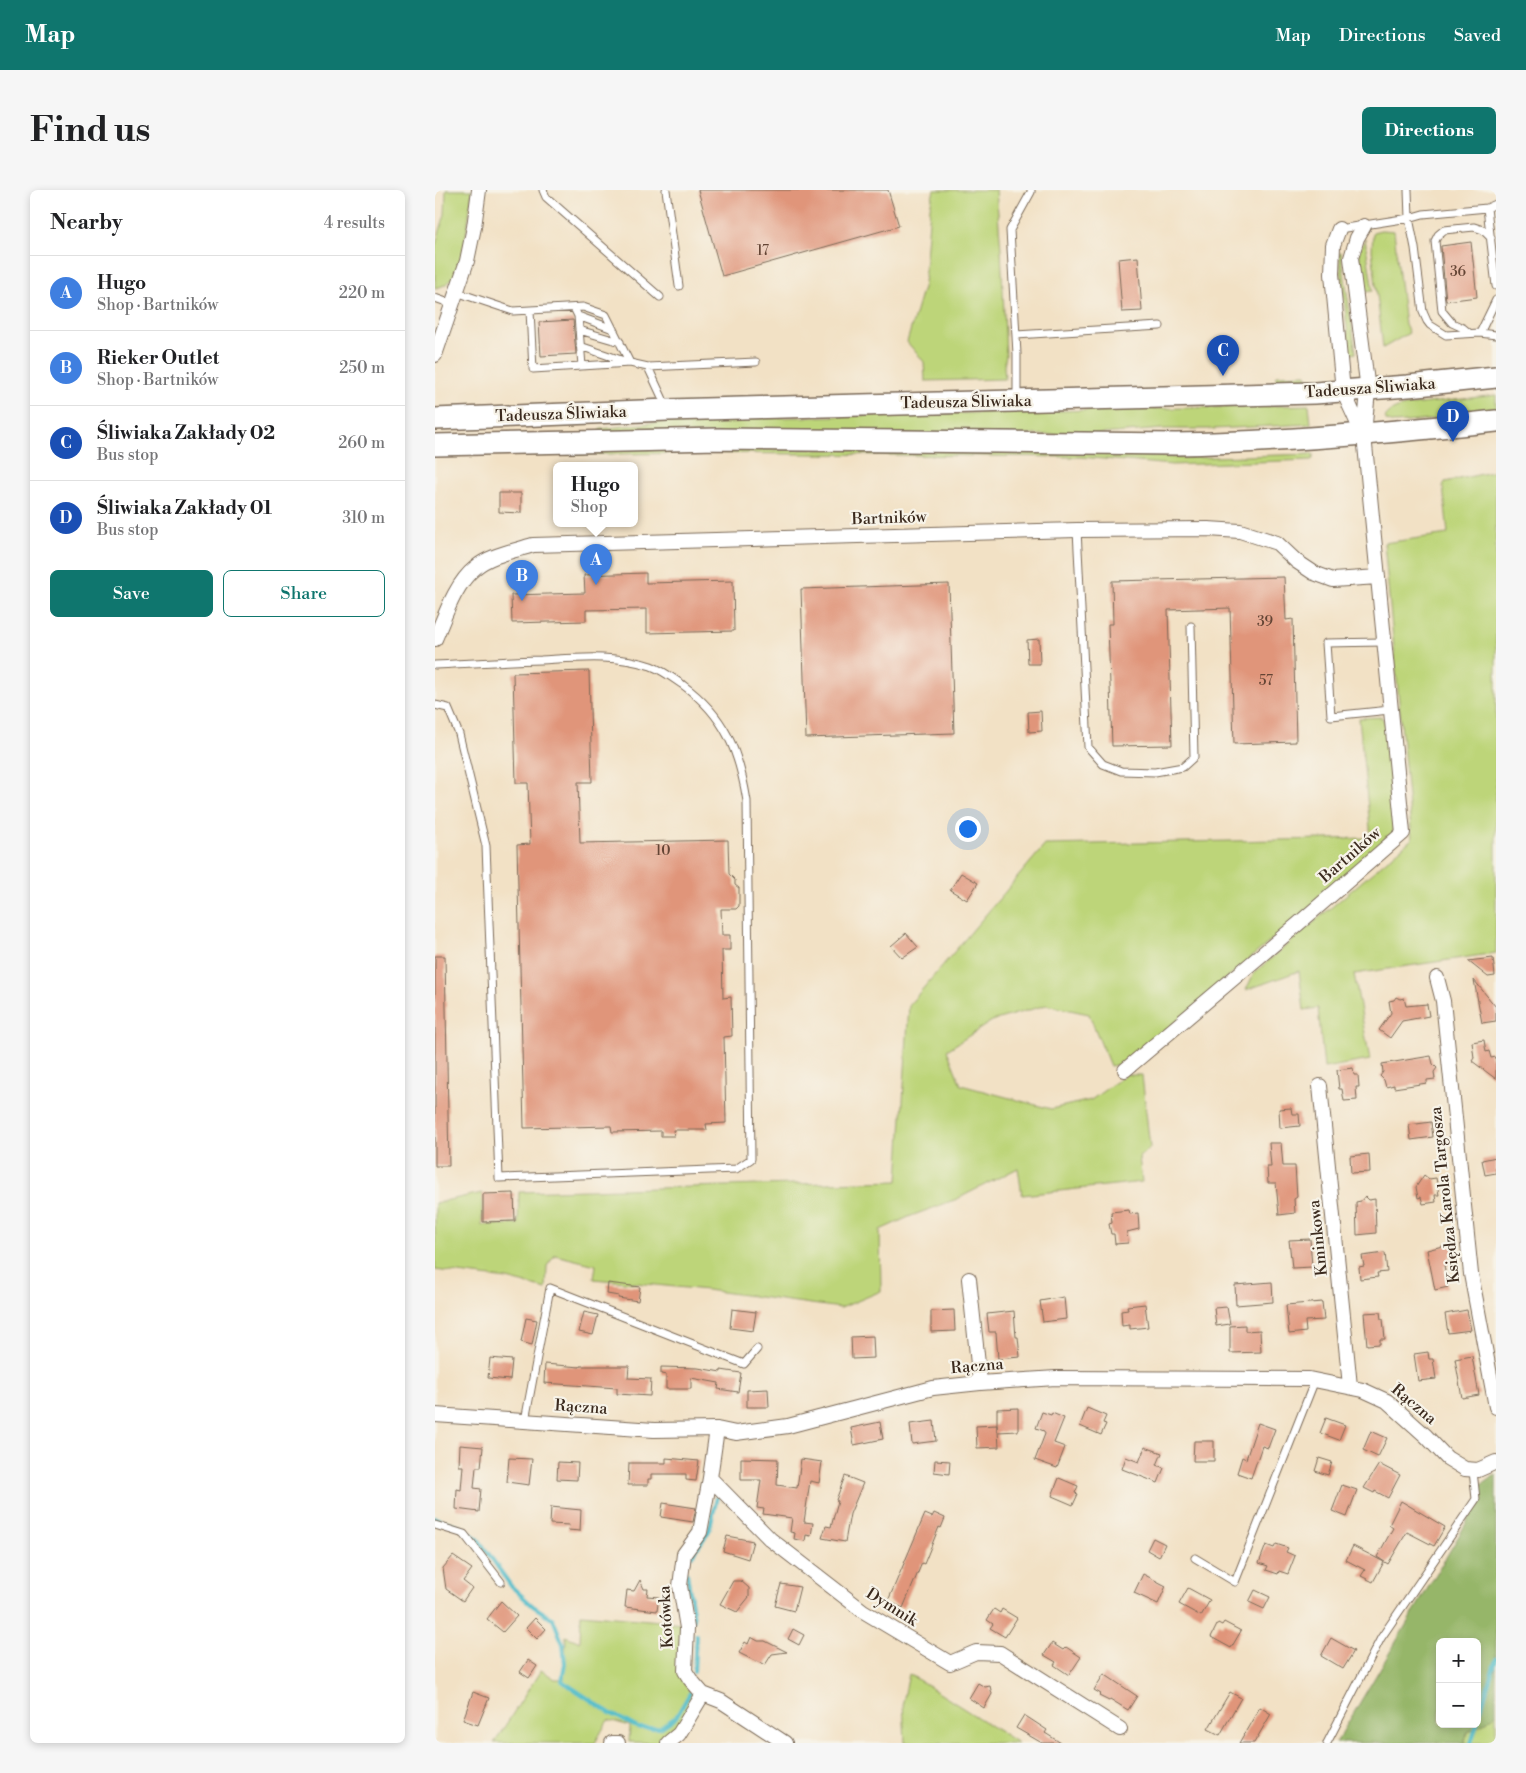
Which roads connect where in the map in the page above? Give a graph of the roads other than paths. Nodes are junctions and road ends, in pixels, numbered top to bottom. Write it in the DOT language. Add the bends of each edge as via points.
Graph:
graph roads {
  1 [pos="479,190"];
  2 [pos="543,190"];
  3 [pos="666,190"];
  4 [pos="1031,190"];
  5 [pos="1407,190"];
  6 [pos="1496,204"];
  7 [pos="1487,208"];
  8 [pos="1409,218"];
  9 [pos="1364,226"];
  10 [pos="1339,229"];
  11 [pos="1491,238"];
  12 [pos="679,286"];
  13 [pos="1496,286"];
  14 [pos="660,297"];
  15 [pos="435,298"];
  16 [pos="454,298"];
  17 [pos="1496,300"];
  18 [pos="574,308"];
  19 [pos="530,311"];
  20 [pos="578,316"];
  21 [pos="1159,326"];
  22 [pos="613,328"];
  23 [pos="579,330"];
  24 [pos="1480,333"];
  25 [pos="1469,334"];
  26 [pos="1016,335"];
  27 [pos="1496,335"];
  28 [pos="620,342"];
  29 [pos="580,346"];
  30 [pos="435,356"];
  31 [pos="756,362"];
  32 [pos="630,363"];
  33 [pos="582,366"];
  34 [pos="648,368"];
  35 [pos="1496,377"];
  36 [pos="1368,390"];
  37 [pos="1343,391"];
  38 [pos="1017,401"];
  39 [pos="668,410"];
  40 [pos="435,419"];
  41 [pos="1496,421"];
  42 [pos="1364,435"];
  43 [pos="435,445"];
  44 [pos="1077,530"];
  45 [pos="1377,578"];
  46 [pos="1191,626"];
  47 [pos="435,639"];
  48 [pos="1383,642"];
  49 [pos="435,665"];
  50 [pos="435,705"];
  51 [pos="1390,710"];
  52 [pos="1437,978"];
  53 [pos="1125,1070"];
  54 [pos="1320,1086"];
  55 [pos="969,1279"];
  56 [pos="757,1349"];
  57 [pos="1315,1380"];
  58 [pos="980,1383"];
  59 [pos="1350,1386"];
  60 [pos="1496,1407"];
  61 [pos="435,1414"];
  62 [pos="525,1421"];
  63 [pos="717,1429"];
  64 [pos="1496,1462"];
  65 [pos="1473,1471"];
  66 [pos="710,1478"];
  67 [pos="435,1524"];
  68 [pos="1195,1558"];
  69 [pos="501,1582"];
  70 [pos="703,1694"];
  71 [pos="1121,1730"];
  72 [pos="612,1743"];
  73 [pos="618,1743"];
  74 [pos="669,1743"];
  75 [pos="785,1743"];
  76 [pos="1327,1743"];
  1 -- 16 [label="street" via="467,261"];
  2 -- 14 [label="lane" via="546,197"];
  3 -- 12 [label="lane"];
  4 -- 26 [label="lane" via="1010,230"];
  5 -- 8 [label="lane"];
  6 -- 7 [label="lane"];
  7 -- 8 [label="lane"];
  7 -- 11 [label="lane"];
  8 -- 9 [label="lane"];
  8 -- 25 [label="lane" via="1423,312 1429,325 1446,335"];
  9 -- 10 [label="lane"];
  9 -- 36 [label="street" via="1351,258"];
  10 -- 37 [label="street" via="1333,245 1332,274"];
  11 -- 13 [label="lane"];
  11 -- 25 [label="lane" via="1474,227 1444,230 1435,242 1442,311 1452,323"];
  15 -- 16 [label="lane"];
  16 -- 19 [label="lane" via="513,311"];
  16 -- 30 [label="street"];
  17 -- 24 [label="lane"];
  18 -- 19 [label="lane"];
  18 -- 20 [label="lane"];
  18 -- 22 [label="lane" via="583,307 606,315"];
  19 -- 33 [label="lane" via="533,369"];
  20 -- 22 [label="lane"];
  20 -- 23 [label="lane"];
  21 -- 26 [label="lane"];
  22 -- 28 [label="lane"];
  23 -- 28 [label="lane"];
  23 -- 29 [label="lane"];
  24 -- 25 [label="lane"];
  24 -- 27 [label="lane"];
  26 -- 38 [label="lane"];
  28 -- 32 [label="lane"];
  29 -- 32 [label="lane"];
  29 -- 33 [label="lane"];
  31 -- 34 [label="lane"];
  32 -- 33 [label="lane"];
  32 -- 34 [label="lane"];
  34 -- 39 [label="lane"];
  35 -- 36 [label="main road, Tadeusza Śliwiaka"];
  36 -- 37 [label="main road, Tadeusza Śliwiaka"];
  36 -- 42 [label="street"];
  37 -- 38 [label="main road, Tadeusza Śliwiaka"];
  37 -- 42 [label="street"];
  38 -- 39 [label="main road, Tadeusza Śliwiaka"];
  39 -- 40 [label="main road, Tadeusza Śliwiaka"];
  41 -- 42 [label="main road, Tadeusza Śliwiaka"];
  42 -- 43 [label="main road, Tadeusza Śliwiaka" via="1177,444 719,439"];
  42 -- 45 [label="street, Bartników"];
  44 -- 45 [label="street, Bartników" via="1240,531 1277,543 1314,573 1333,580"];
  44 -- 46 [label="lane" via="1088,747 1103,764 1121,771 1155,772 1183,767 1194,757"];
  44 -- 47 [label="street, Bartników" via="533,545 475,567 457,590"];
  45 -- 48 [label="street, Bartników"];
  48 -- 51 [label="street, Bartników"];
  48 -- 51 [label="lane" via="1325,643 1331,716"];
  49 -- 50 [label="lane" via="599,657 652,666 674,678 711,708 727,732 743,776 747,801 751,1159 736,1169 499,1178 486,846 459,734 448,708"];
  51 -- 53 [label="street, Bartników" via="1403,832"];
  52 -- 60 [label="street, Księdza Karola Targosza" via="1443,1001 1471,1274"];
  54 -- 59 [label="street, Kminkowa"];
  55 -- 58 [label="street"];
  56 -- 62 [label="lane" via="744,1364 551,1288"];
  57 -- 58 [label="street, Rączna" via="1056,1378"];
  57 -- 59 [label="street, Rączna"];
  57 -- 68 [label="lane" via="1235,1582"];
  58 -- 63 [label="street, Rączna" via="933,1388 788,1426 736,1432"];
  59 -- 65 [label="street, Rączna" via="1387,1401 1447,1458"];
  61 -- 62 [label="street, Rączna"];
  62 -- 63 [label="street, Rączna" via="654,1430"];
  63 -- 66 [label="street"];
  64 -- 65 [label="street"];
  65 -- 76 [label="lane" via="1476,1499 1381,1638"];
  66 -- 70 [label="street, Kotówka" via="700,1532 684,1554 680,1586 687,1628 685,1671"];
  66 -- 71 [label="street, Dymnik" via="770,1539 870,1615 950,1663 976,1652 1000,1653"];
  67 -- 69 [label="lane" via="464,1534"];
  70 -- 74 [label="street" via="679,1734"];
  70 -- 75 [label="street" via="721,1701"];
  72 -- 73 [label="street"];
}
